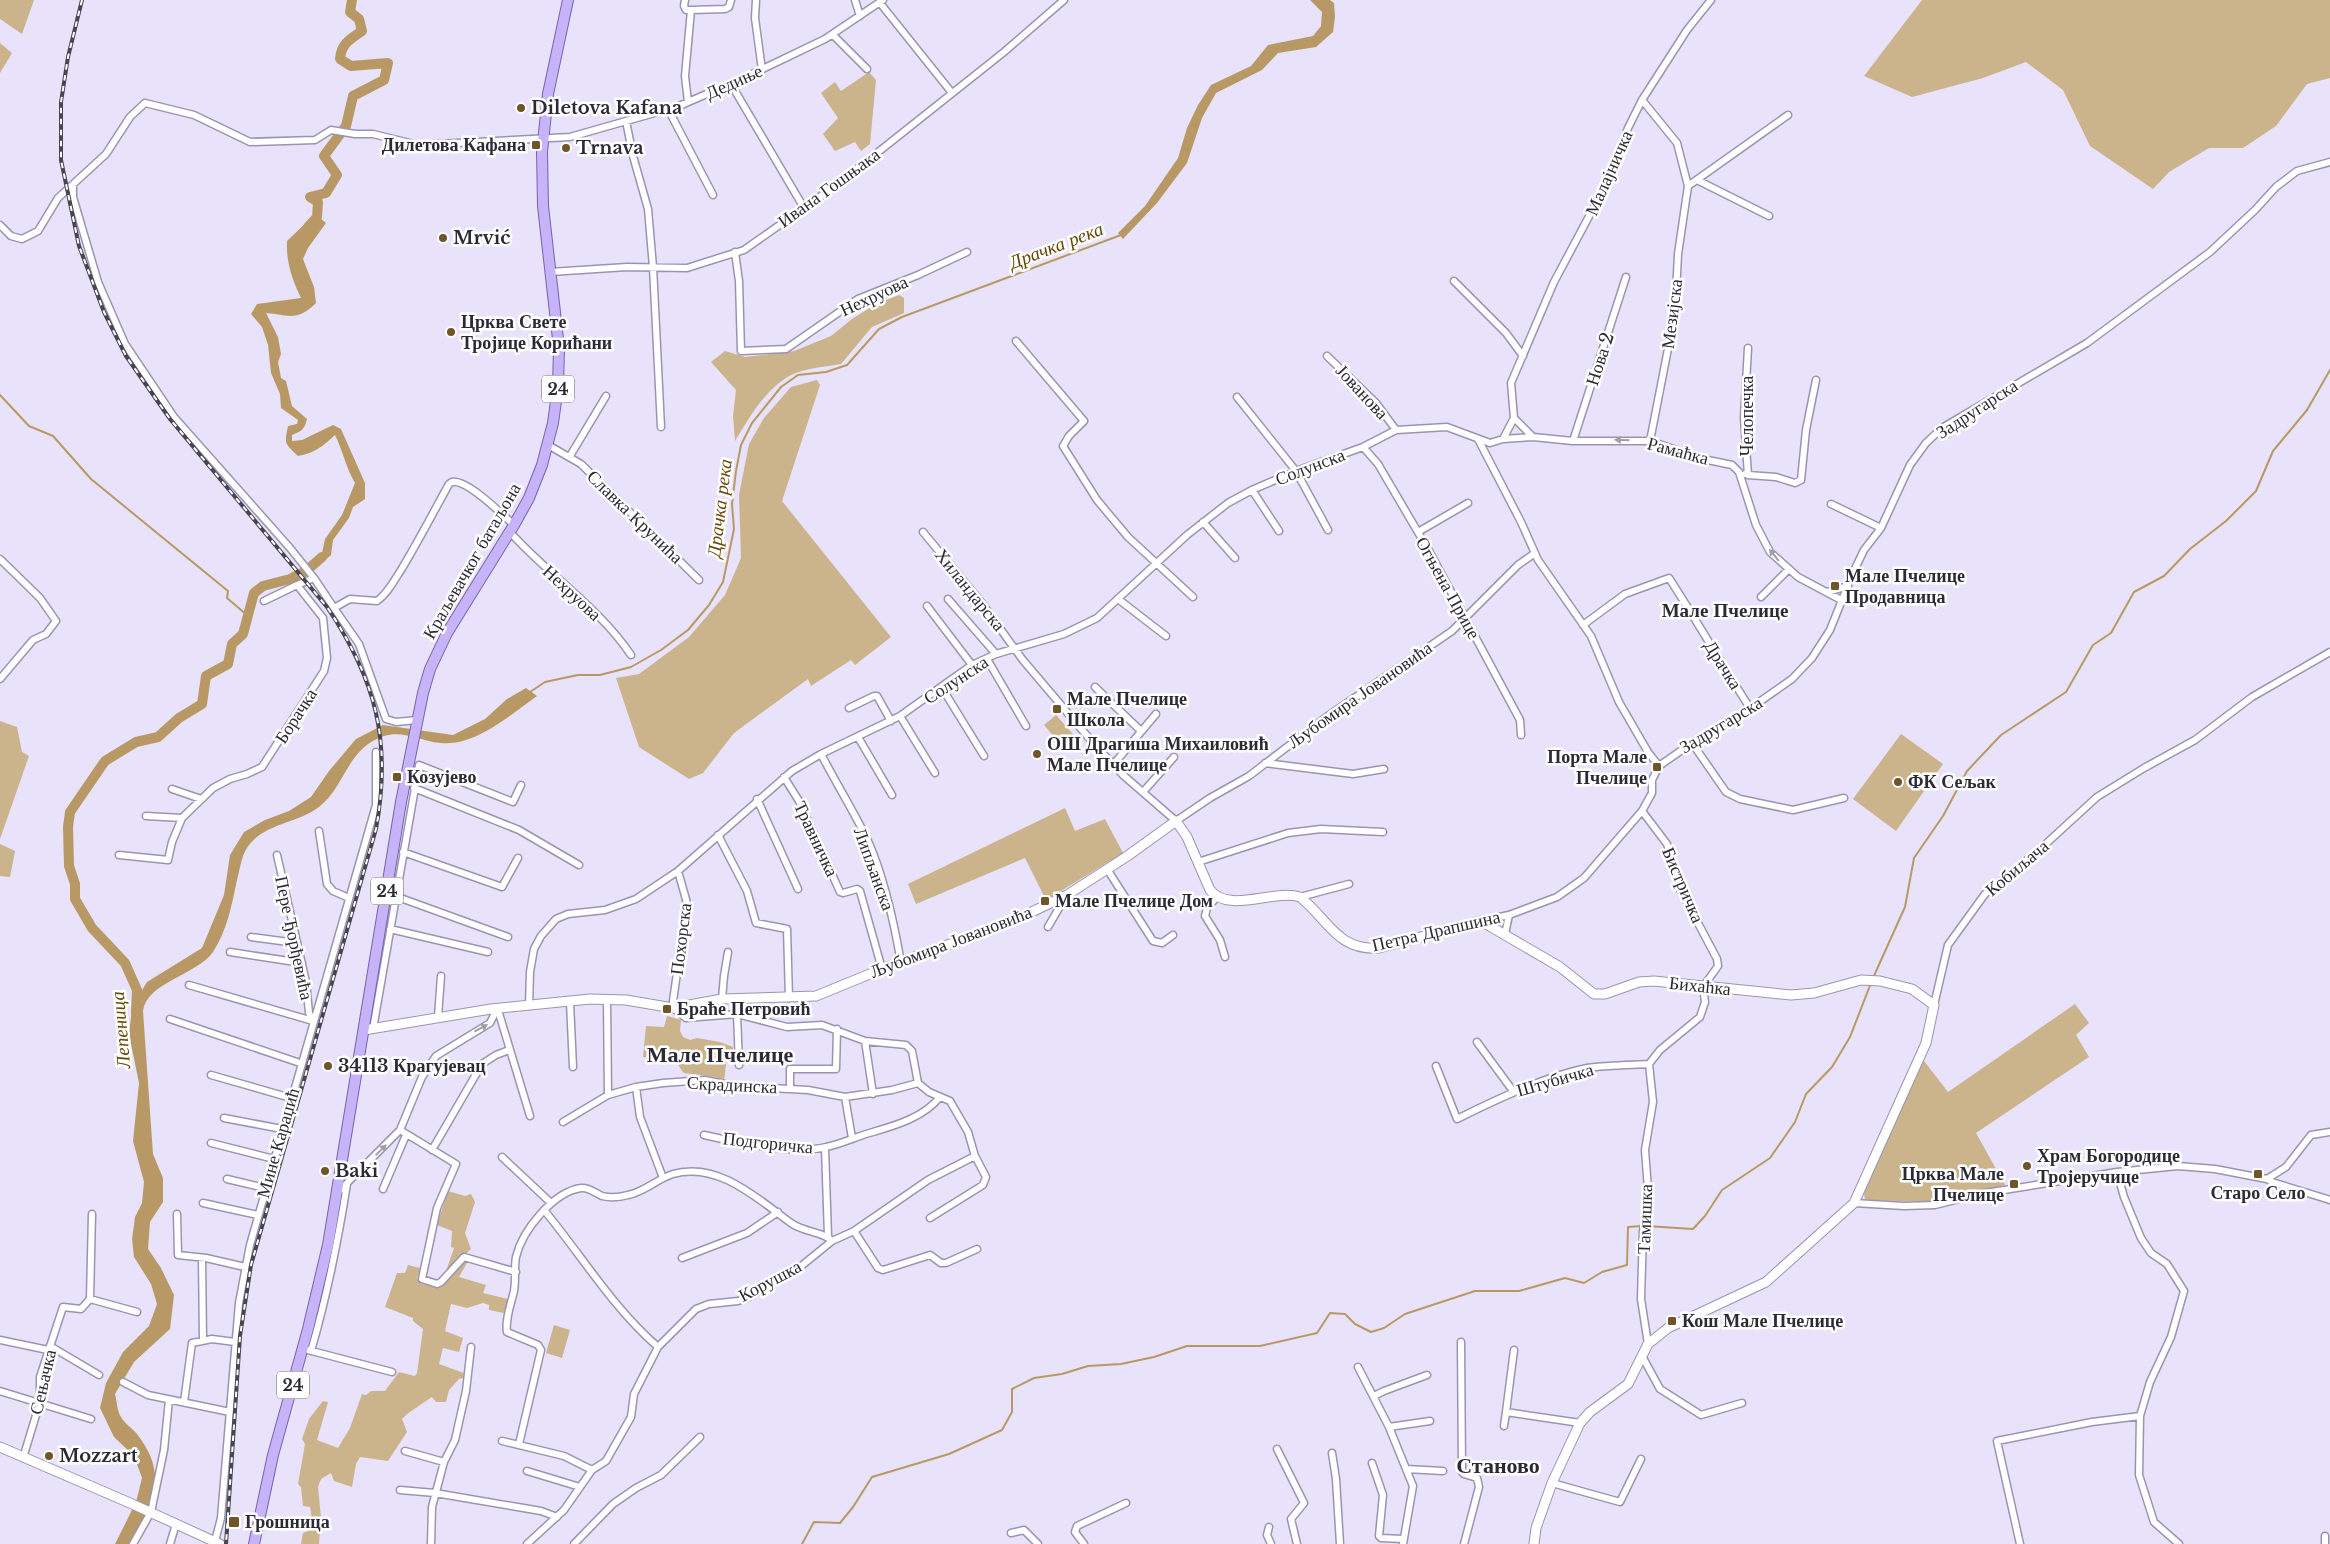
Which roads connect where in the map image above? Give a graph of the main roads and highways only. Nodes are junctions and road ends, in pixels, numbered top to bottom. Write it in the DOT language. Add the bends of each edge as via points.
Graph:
graph roads {
  1 [pos="568,0"];
  2 [pos="262,1507"];
  3 [pos="254,1544"];
  4 [pos="260,1544"];
  1 -- 2 [label="main road, Краљевачког батаљона / 24" via="550,80 543,140 542,194 559,357 557,394 548,445 534,486 512,529 441,646 426,681 412,748 368,1029 325,1260 307,1349 273,1455"];
  2 -- 3 [label="main road, 24"];
  2 -- 4 [label="main road, 24"];
}
